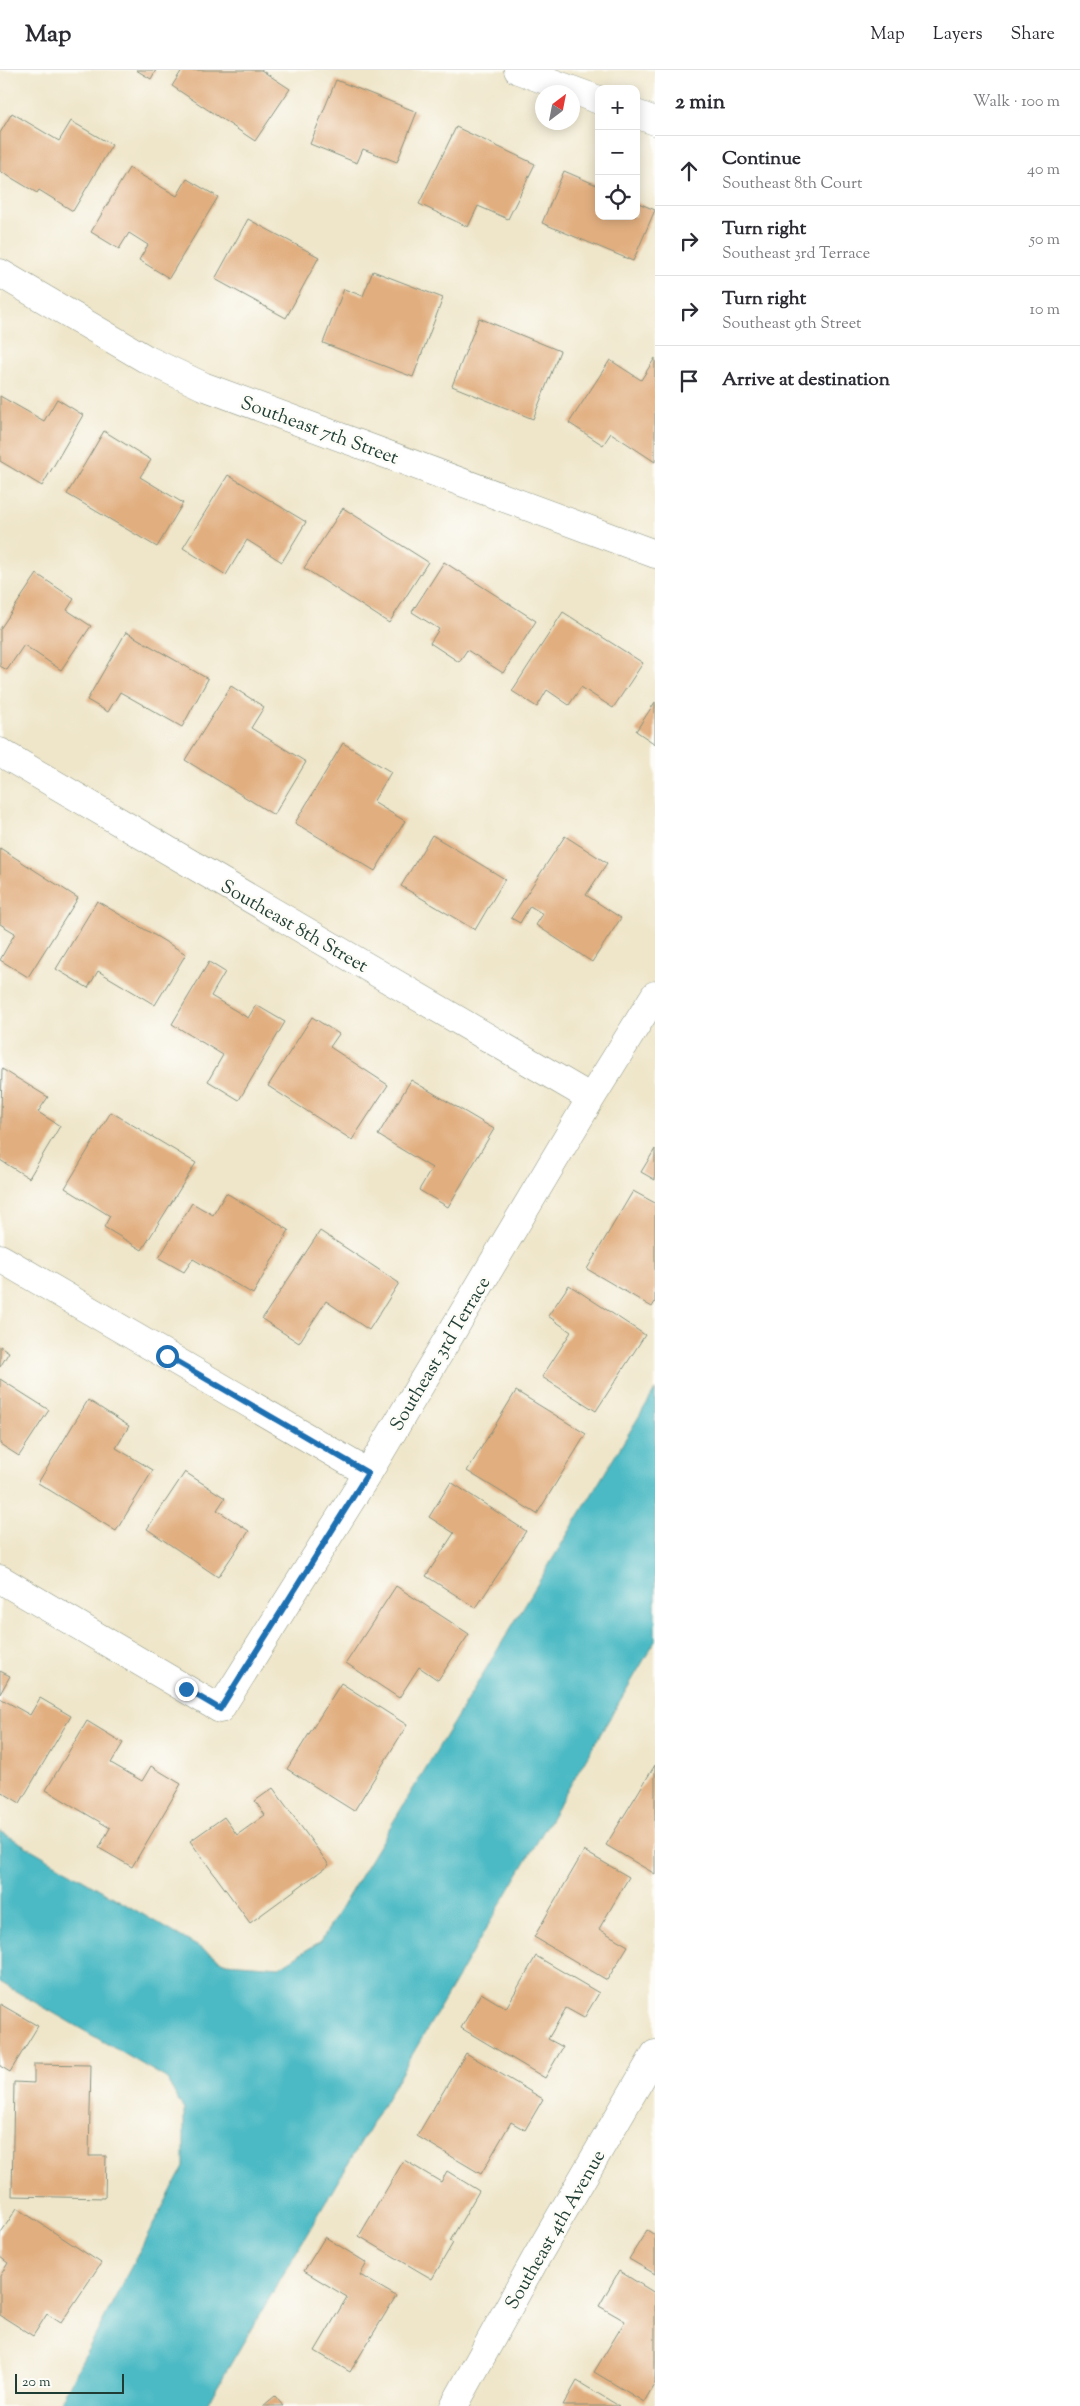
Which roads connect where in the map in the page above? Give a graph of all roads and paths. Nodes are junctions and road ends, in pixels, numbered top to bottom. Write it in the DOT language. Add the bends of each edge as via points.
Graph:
graph roads {
  1 [pos="518,70"];
  2 [pos="595,99"];
  3 [pos="640,115"];
  4 [pos="655,121"];
  5 [pos="0,273"];
  6 [pos="655,554"];
  7 [pos="0,752"];
  8 [pos="655,995"];
  9 [pos="591,1098"];
  10 [pos="0,1258"];
  11 [pos="368,1473"];
  12 [pos="0,1579"];
  13 [pos="655,2054"];
  14 [pos="454,2406"];
  1 -- 2 [label="street"];
  3 -- 4 [label="street"];
  5 -- 6 [label="street, Southeast 7th Street" via="146,359 203,386"];
  7 -- 9 [label="street, Southeast 8th Street"];
  8 -- 9 [label="street, Southeast 3rd Terrace"];
  9 -- 11 [label="street, Southeast 3rd Terrace"];
  10 -- 11 [label="street"];
  11 -- 12 [label="street, Southeast 3rd Terrace" via="220,1709"];
  13 -- 14 [label="street, Southeast 4th Avenue"];
}
